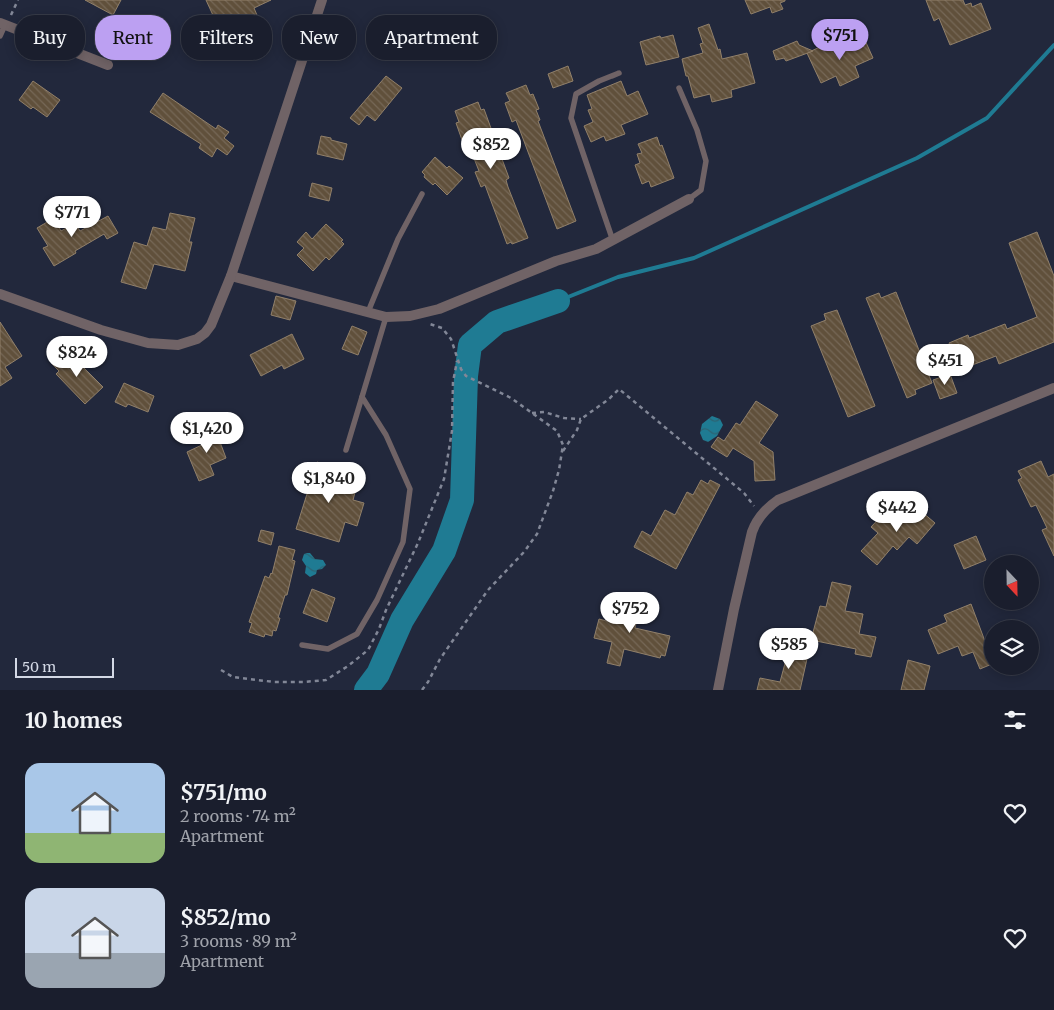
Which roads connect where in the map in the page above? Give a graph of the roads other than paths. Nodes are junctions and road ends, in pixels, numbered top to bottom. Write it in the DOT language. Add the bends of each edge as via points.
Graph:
graph roads {
  1 [pos="322,0"];
  2 [pos="3,24"];
  3 [pos="0,36"];
  4 [pos="108,65"];
  5 [pos="612,76"];
  6 [pos="678,88"];
  7 [pos="422,194"];
  8 [pos="689,199"];
  9 [pos="612,238"];
  10 [pos="231,276"];
  11 [pos="0,294"];
  12 [pos="368,312"];
  13 [pos="386,317"];
  14 [pos="1054,388"];
  15 [pos="362,397"];
  16 [pos="346,450"];
  17 [pos="302,644"];
  18 [pos="718,690"];
  1 -- 10 [label="street"];
  2 -- 3 [label="lane"];
  2 -- 4 [label="street"];
  5 -- 9 [label="lane" via="619,74 576,94 571,118"];
  6 -- 8 [label="lane" via="697,130 706,161 702,190"];
  7 -- 12 [label="lane" via="398,239"];
  8 -- 9 [label="street"];
  9 -- 13 [label="street" via="596,249 556,261 439,308 410,316"];
  10 -- 11 [label="street" via="211,325 197,339 178,345 148,343 101,330"];
  10 -- 12 [label="street"];
  12 -- 13 [label="street"];
  13 -- 15 [label="lane"];
  14 -- 18 [label="street" via="778,500 768,507 752,532"];
  15 -- 16 [label="lane"];
  15 -- 17 [label="lane" via="386,435 410,490 402,542 357,634 328,649"];
}
